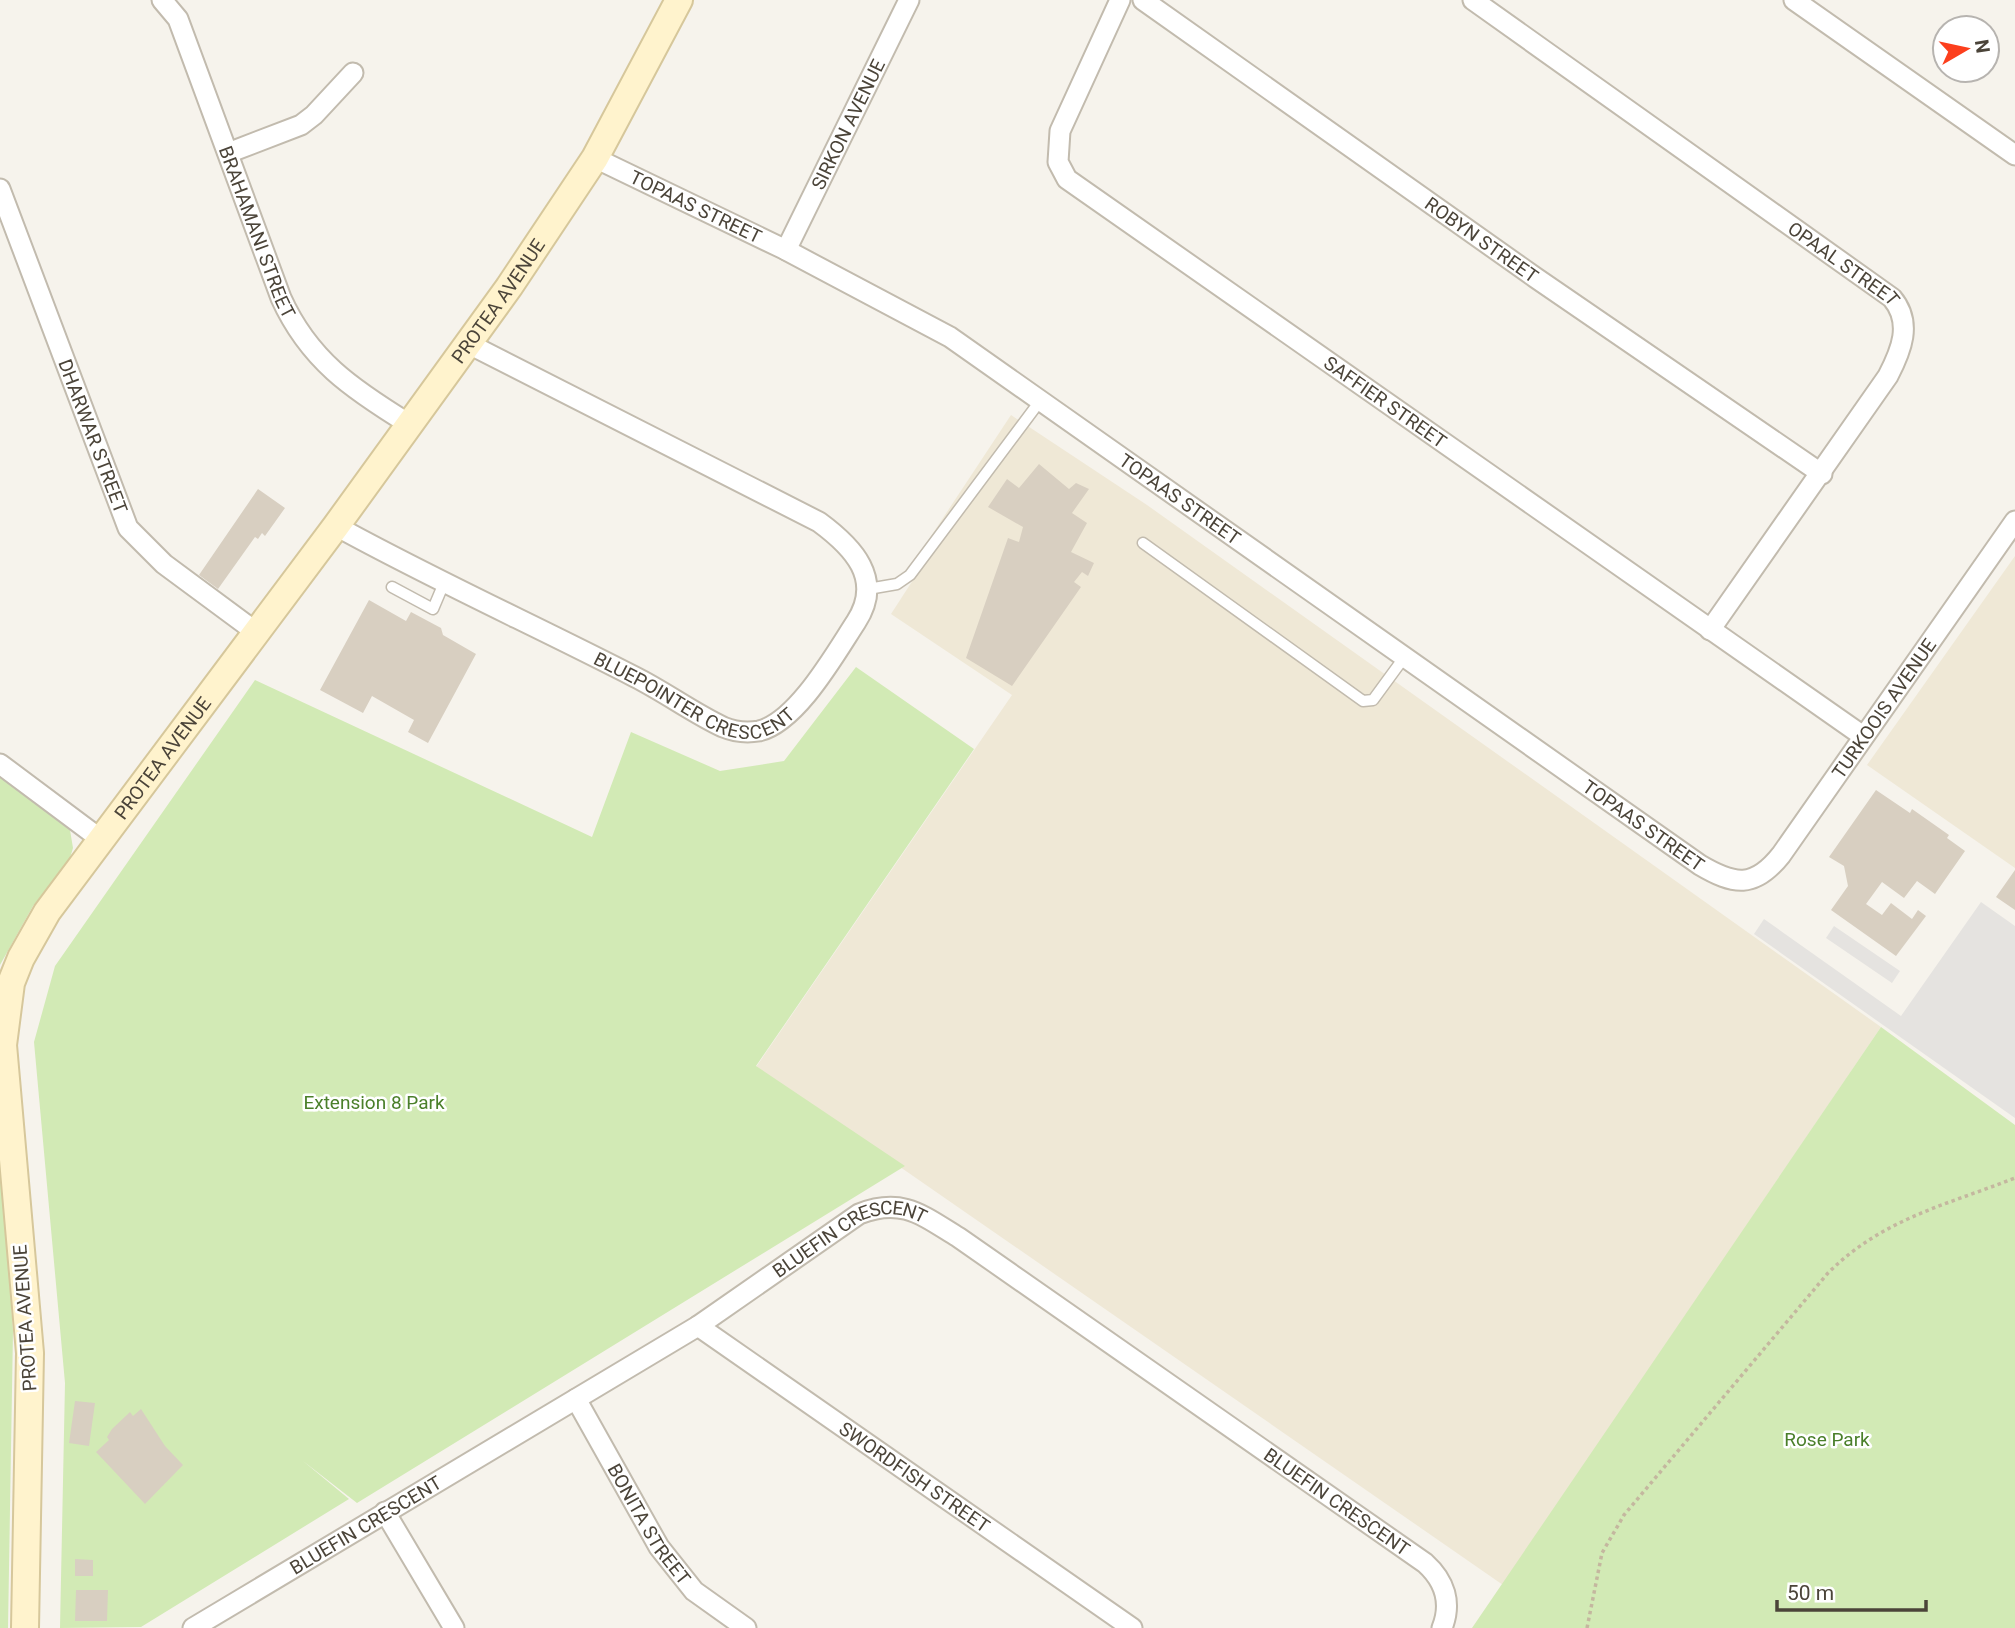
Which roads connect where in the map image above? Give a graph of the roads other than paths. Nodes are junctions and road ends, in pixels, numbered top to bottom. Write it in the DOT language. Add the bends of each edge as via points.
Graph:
graph roads {
  1 [pos="162,0"];
  2 [pos="679,0"];
  3 [pos="909,0"];
  4 [pos="1120,0"];
  5 [pos="1143,0"];
  6 [pos="1473,0"];
  7 [pos="1794,0"];
  8 [pos="353,73"];
  9 [pos="228,153"];
  10 [pos="2015,155"];
  11 [pos="595,158"];
  12 [pos="2,198"];
  13 [pos="786,250"];
  14 [pos="467,343"];
  15 [pos="1040,401"];
  16 [pos="409,424"];
  17 [pos="1822,474"];
  18 [pos="2015,521"];
  19 [pos="336,526"];
  20 [pos="1143,543"];
  21 [pos="444,583"];
  22 [pos="392,587"];
  23 [pos="868,589"];
  24 [pos="1710,630"];
  25 [pos="256,632"];
  26 [pos="1402,659"];
  27 [pos="1863,736"];
  28 [pos="0,764"];
  29 [pos="99,838"];
  30 [pos="1740,882"];
  31 [pos="4,1105"];
  32 [pos="698,1326"];
  33 [pos="576,1399"];
  34 [pos="385,1512"];
  35 [pos="198,1627"];
  36 [pos="24,1628"];
  37 [pos="454,1628"];
  38 [pos="746,1628"];
  39 [pos="1132,1628"];
  40 [pos="1442,1628"];
  1 -- 9 [label="street, BRAHAMANI STREET" via="178,19"];
  2 -- 11 [label="street, PROTEA AVENUE"];
  3 -- 13 [label="street, SIRKON AVENUE"];
  4 -- 24 [label="street, SAFFIER STREET" via="1060,131 1058,162 1067,178"];
  5 -- 17 [label="street, ROBYN STREET"];
  6 -- 17 [label="street, OPAAL STREET" via="1897,303 1904,329 1898,356"];
  7 -- 10 [label="street"];
  8 -- 9 [label="street" via="301,125"];
  9 -- 16 [label="street, BRAHAMANI STREET" via="281,298 308,347 351,386"];
  11 -- 13 [label="street, TOPAAS STREET"];
  11 -- 14 [label="street, PROTEA AVENUE"];
  12 -- 25 [label="street, DHARWAR STREET" via="128,528 164,564"];
  13 -- 15 [label="street, TOPAAS STREET" via="931,326"];
  14 -- 16 [label="street, PROTEA AVENUE"];
  14 -- 23 [label="street" via="819,522 854,551 867,576"];
  15 -- 23 [label="lane" via="904,582"];
  15 -- 26 [label="street, TOPAAS STREET"];
  16 -- 19 [label="street, PROTEA AVENUE"];
  17 -- 24 [label="street, OPAAL STREET"];
  18 -- 27 [label="street, TURKOOIS AVENUE"];
  19 -- 21 [label="street, BLUEPOINTER CRESCENT"];
  19 -- 25 [label="street, PROTEA AVENUE"];
  20 -- 26 [label="lane" via="1363,701 1373,700"];
  21 -- 22 [label="lane" via="433,609"];
  21 -- 23 [label="street, BLUEPOINTER CRESCENT" via="634,676 722,726 748,732 774,726 788,716 859,619"];
  24 -- 27 [label="street, SAFFIER STREET"];
  25 -- 29 [label="street, PROTEA AVENUE"];
  26 -- 30 [label="street, TOPAAS STREET" via="1700,865 1726,881"];
  27 -- 30 [label="street, TURKOOIS AVENUE" via="1770,869"];
  28 -- 29 [label="street"];
  29 -- 31 [label="street, PROTEA AVENUE" via="47,912 11,983 3,1045"];
  31 -- 36 [label="street, PROTEA AVENUE" via="30,1353"];
  32 -- 33 [label="street, BLUEFIN CRESCENT"];
  32 -- 39 [label="street, SWORDFISH STREET"];
  32 -- 40 [label="street, BLUEFIN CRESCENT" via="859,1213 884,1206 914,1210 1434,1570 1448,1606"];
  33 -- 34 [label="street, BLUEFIN CRESCENT"];
  33 -- 38 [label="street, BONITA STREET" via="659,1547 694,1591"];
  34 -- 35 [label="street, BLUEFIN CRESCENT"];
  34 -- 37 [label="street"];
}
